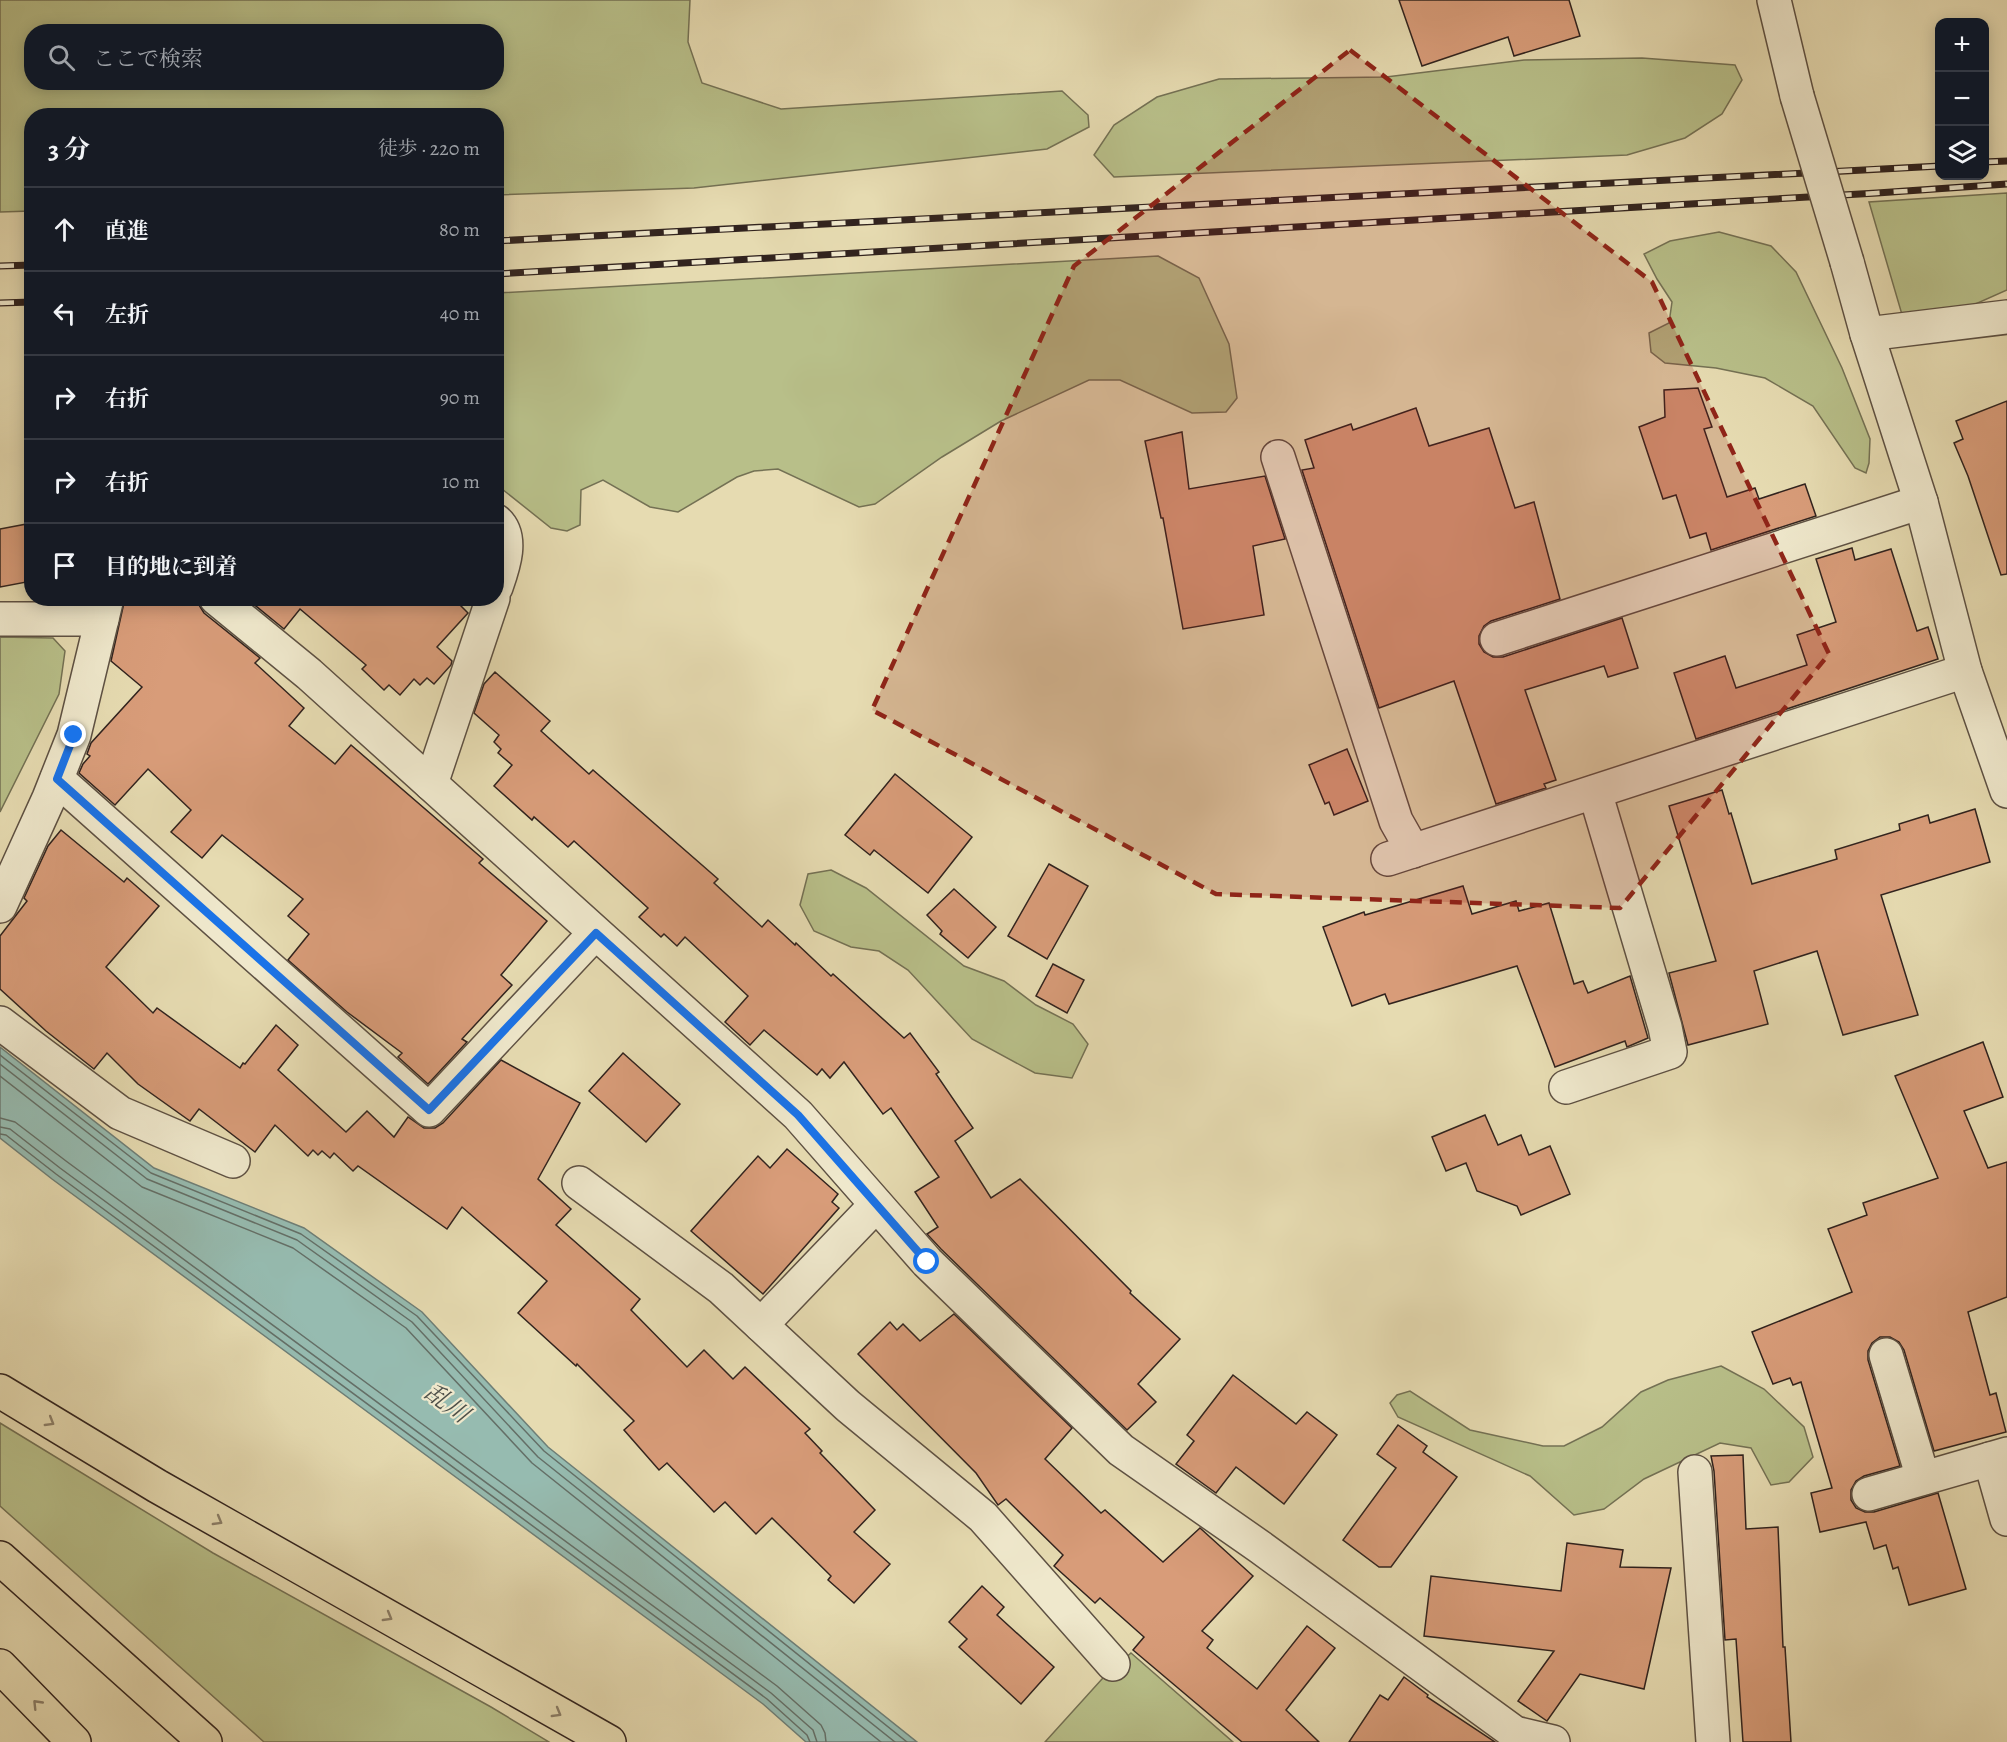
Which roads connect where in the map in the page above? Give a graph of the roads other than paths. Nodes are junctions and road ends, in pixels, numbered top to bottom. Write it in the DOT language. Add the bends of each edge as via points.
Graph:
graph roads {
  1 [pos="1774,0"];
  2 [pos="2007,318"];
  3 [pos="1867,334"];
  4 [pos="1278,457"];
  5 [pos="1921,502"];
  6 [pos="504,538"];
  7 [pos="504,564"];
  8 [pos="226,606"];
  9 [pos="490,606"];
  10 [pos="105,609"];
  11 [pos="0,619"];
  12 [pos="1497,639"];
  13 [pos="1965,671"];
  14 [pos="2004,772"];
  15 [pos="57,779"];
  16 [pos="431,784"];
  17 [pos="1595,792"];
  18 [pos="0,906"];
  19 [pos="596,933"];
  20 [pos="0,1023"];
  21 [pos="1566,1088"];
  22 [pos="232,1161"];
  23 [pos="579,1183"];
  24 [pos="876,1204"];
  25 [pos="761,1325"];
  26 [pos="1886,1355"];
  27 [pos="0,1391"];
  28 [pos="1999,1457"];
  29 [pos="1695,1472"];
  30 [pos="1923,1478"];
  31 [pos="1869,1494"];
  32 [pos="2007,1519"];
  33 [pos="0,1558"];
  34 [pos="1113,1664"];
  35 [pos="0,1666"];
  36 [pos="74,1742"];
  37 [pos="206,1742"];
  38 [pos="609,1742"];
  39 [pos="1553,1742"];
  40 [pos="1713,1742"];
  1 -- 3 [label="street, bridge" via="1797,96"];
  2 -- 3 [label="street"];
  3 -- 5 [label="street"];
  4 -- 17 [label="street" via="1396,821 1401,855"];
  5 -- 12 [label="street"];
  5 -- 13 [label="street"];
  6 -- 7 [label="street"];
  8 -- 16 [label="street" via="309,674"];
  9 -- 16 [label="street"];
  10 -- 11 [label="street"];
  10 -- 15 [label="street" via="74,735"];
  13 -- 14 [label="street"];
  13 -- 17 [label="street"];
  15 -- 18 [label="street"];
  15 -- 19 [label="street" via="429,1110"];
  16 -- 19 [label="street"];
  17 -- 21 [label="street" via="1670,1052"];
  19 -- 24 [label="street" via="798,1115"];
  20 -- 22 [label="street" via="120,1113"];
  23 -- 25 [label="street" via="721,1288"];
  24 -- 25 [label="street"];
  24 -- 39 [label="street" via="927,1262 1121,1450 1260,1546 1515,1734"];
  25 -- 34 [label="street" via="848,1406 983,1517"];
  26 -- 30 [label="street"];
  27 -- 38 [label="highway, one-way" via="157,1486"];
  28 -- 30 [label="street"];
  28 -- 32 [label="street"];
  29 -- 40 [label="street"];
  30 -- 31 [label="street"];
  33 -- 37 [label="highway"];
  36 -- 35 [label="highway, one-way"];
}
